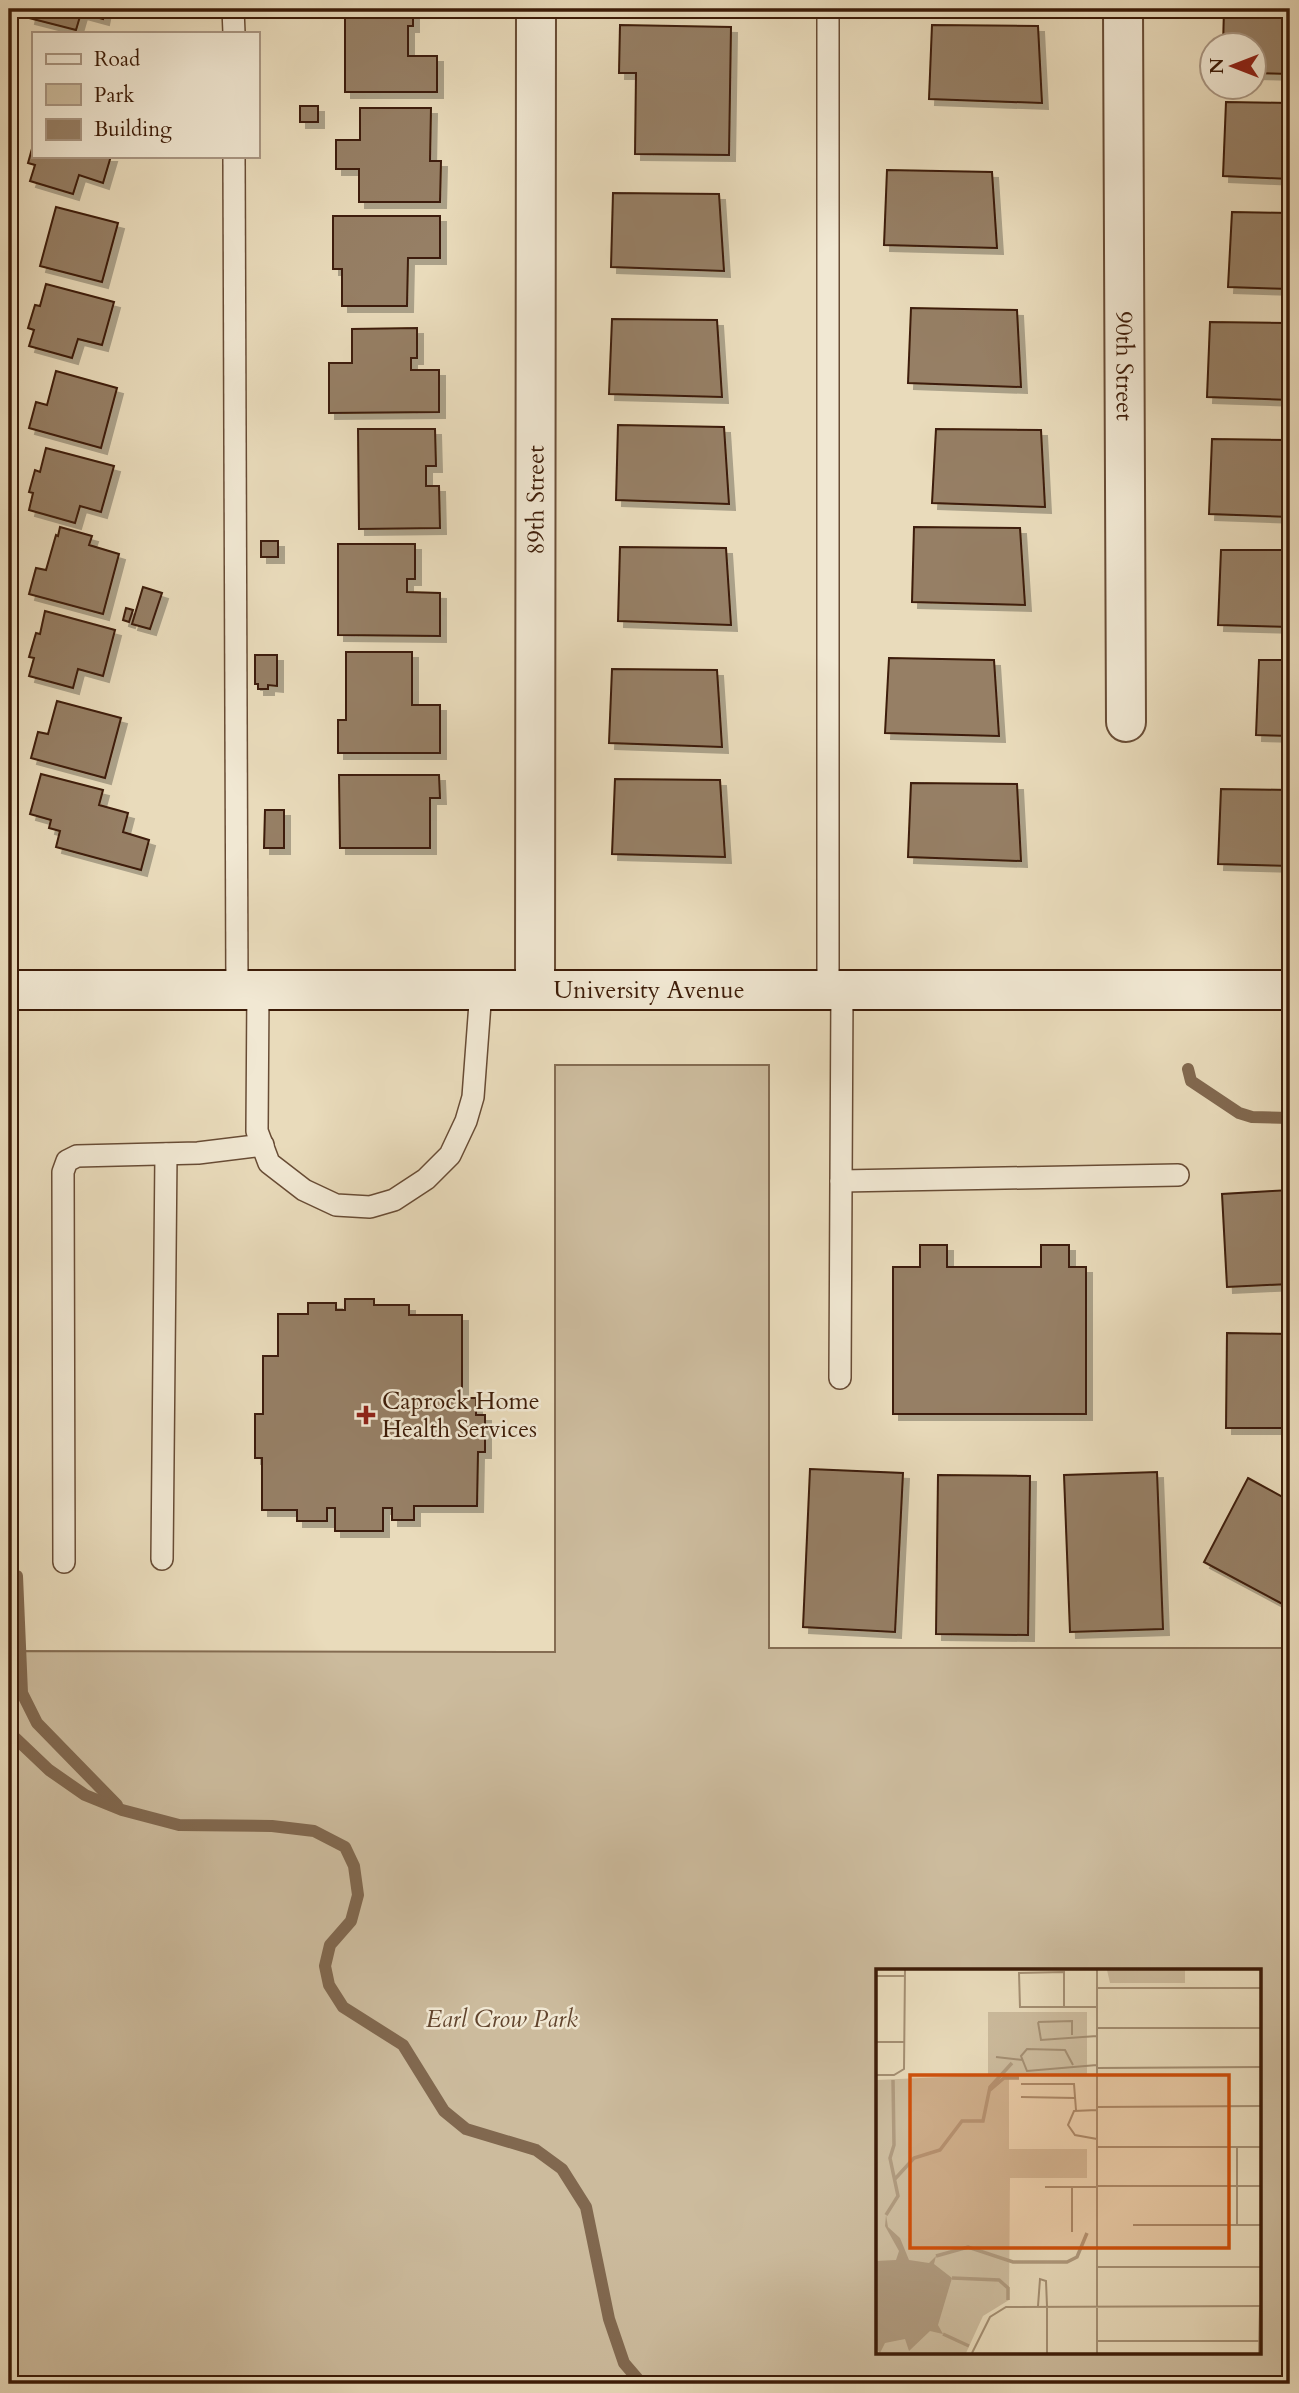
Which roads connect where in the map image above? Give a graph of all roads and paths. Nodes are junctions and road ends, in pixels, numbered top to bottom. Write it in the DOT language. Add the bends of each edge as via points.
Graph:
graph roads {
  1 [pos="233,9"];
  2 [pos="536,9"];
  3 [pos="828,9"];
  4 [pos="1123,9"];
  5 [pos="233,32"];
  6 [pos="234,158"];
  7 [pos="1126,722"];
  8 [pos="9,990"];
  9 [pos="247,990"];
  10 [pos="481,990"];
  11 [pos="535,990"];
  12 [pos="835,990"];
  13 [pos="1290,990"];
  14 [pos="262,1145"];
  15 [pos="166,1154"];
  16 [pos="1178,1175"];
  17 [pos="841,1181"];
  18 [pos="840,1378"];
  19 [pos="162,1559"];
  20 [pos="64,1562"];
  1 -- 5 [label="lane"];
  2 -- 11 [label="street, 89th Street"];
  3 -- 12 [label="lane"];
  4 -- 7 [label="street, 90th Street"];
  6 -- 9 [label="lane"];
  8 -- 9 [label="street, University Avenue"];
  9 -- 10 [label="street, University Avenue"];
  9 -- 14 [label="lane" via="257,1131"];
  10 -- 11 [label="street, University Avenue"];
  10 -- 14 [label="lane" via="473,1097 450,1155 426,1179 394,1200 370,1207 336,1205 304,1191 269,1163"];
  11 -- 12 [label="street, University Avenue"];
  12 -- 13 [label="street, University Avenue"];
  12 -- 17 [label="lane"];
  14 -- 15 [label="lane"];
  15 -- 19 [label="lane"];
  15 -- 20 [label="lane" via="77,1156 67,1161 63,1172"];
  16 -- 17 [label="lane"];
  17 -- 18 [label="lane"];
}
